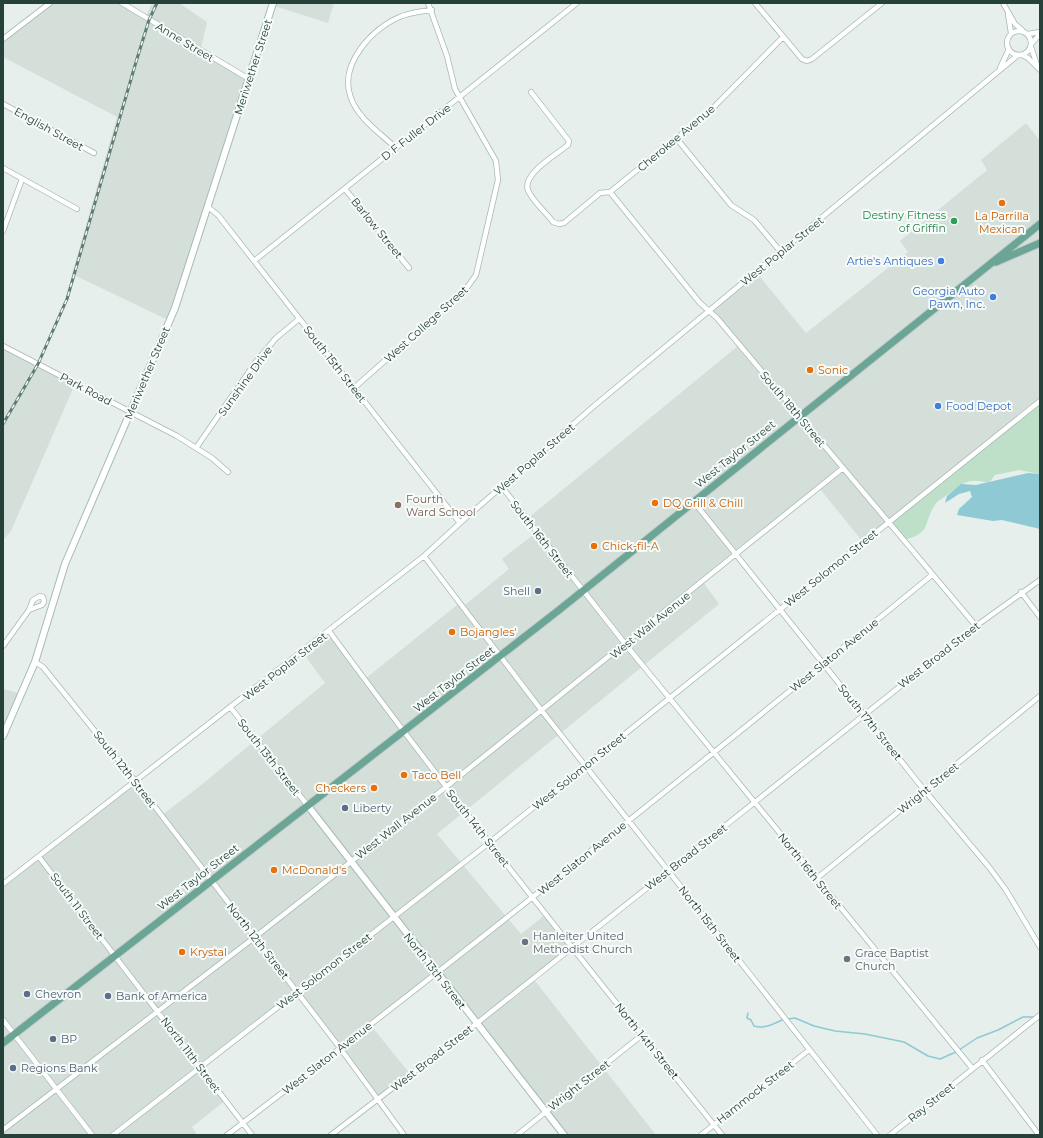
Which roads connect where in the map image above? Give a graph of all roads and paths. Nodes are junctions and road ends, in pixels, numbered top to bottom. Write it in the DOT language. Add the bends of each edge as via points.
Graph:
graph roads {
  1 [pos="50,3"];
  2 [pos="122,3"];
  3 [pos="273,3"];
  4 [pos="428,3"];
  5 [pos="577,3"];
  6 [pos="755,3"];
  7 [pos="882,3"];
  8 [pos="1003,3"];
  9 [pos="432,10"];
  10 [pos="1007,10"];
  11 [pos="1022,30"];
  12 [pos="1040,33"];
  13 [pos="1011,34"];
  14 [pos="1028,34"];
  15 [pos="783,36"];
  16 [pos="3,39"];
  17 [pos="1031,45"];
  18 [pos="1009,49"];
  19 [pos="1020,55"];
  20 [pos="1000,68"];
  21 [pos="1039,70"];
  22 [pos="249,79"];
  23 [pos="531,92"];
  24 [pos="459,98"];
  25 [pos="3,104"];
  26 [pos="677,139"];
  27 [pos="396,148"];
  28 [pos="94,153"];
  29 [pos="3,168"];
  30 [pos="22,179"];
  31 [pos="345,189"];
  32 [pos="610,192"];
  33 [pos="208,208"];
  34 [pos="77,209"];
  35 [pos="1040,224"];
  36 [pos="3,231"];
  37 [pos="1040,243"];
  38 [pos="781,252"];
  39 [pos="254,261"];
  40 [pos="989,265"];
  41 [pos="409,268"];
  42 [pos="709,311"];
  43 [pos="299,319"];
  44 [pos="3,346"];
  45 [pos="354,388"];
  46 [pos="1040,401"];
  47 [pos="130,413"];
  48 [pos="799,417"];
  49 [pos="196,448"];
  50 [pos="843,468"];
  51 [pos="228,472"];
  52 [pos="502,486"];
  53 [pos="694,502"];
  54 [pos="889,522"];
  55 [pos="460,523"];
  56 [pos="736,555"];
  57 [pos="424,556"];
  58 [pos="932,574"];
  59 [pos="1040,580"];
  60 [pos="583,591"];
  61 [pos="1021,592"];
  62 [pos="780,609"];
  63 [pos="29,610"];
  64 [pos="1040,617"];
  65 [pos="976,626"];
  66 [pos="329,632"];
  67 [pos="626,644"];
  68 [pos="3,646"];
  69 [pos="501,656"];
  70 [pos="35,662"];
  71 [pos="823,664"];
  72 [pos="1040,696"];
  73 [pos="669,698"];
  74 [pos="231,708"];
  75 [pos="542,711"];
  76 [pos="864,714"];
  77 [pos="403,733"];
  78 [pos="3,736"];
  79 [pos="713,753"];
  80 [pos="586,766"];
  81 [pos="136,782"];
  82 [pos="446,787"];
  83 [pos="925,791"];
  84 [pos="754,803"];
  85 [pos="308,806"];
  86 [pos="628,820"];
  87 [pos="489,843"];
  88 [pos="39,857"];
  89 [pos="351,862"];
  90 [pos="668,871"];
  91 [pos="816,879"];
  92 [pos="211,881"];
  93 [pos="3,884"];
  94 [pos="532,897"];
  95 [pos="393,917"];
  96 [pos="255,937"];
  97 [pos="1040,946"];
  98 [pos="571,947"];
  99 [pos="115,956"];
  100 [pos="437,973"];
  101 [pos="297,992"];
  102 [pos="158,1011"];
  103 [pos="1040,1015"];
  104 [pos="3,1020"];
  105 [pos="476,1024"];
  106 [pos="14,1034"];
  107 [pos="642,1035"];
  108 [pos="3,1043"];
  109 [pos="340,1048"];
  110 [pos="809,1050"];
  111 [pos="982,1060"];
  112 [pos="200,1067"];
  113 [pos="972,1068"];
  114 [pos="57,1089"];
  115 [pos="378,1100"];
  116 [pos="546,1112"];
  117 [pos="242,1123"];
  118 [pos="714,1125"];
  119 [pos="3,1130"];
  120 [pos="92,1135"];
  121 [pos="113,1135"];
  122 [pos="226,1135"];
  123 [pos="252,1135"];
  124 [pos="332,1135"];
  125 [pos="404,1135"];
  126 [pos="517,1135"];
  127 [pos="564,1135"];
  128 [pos="701,1135"];
  129 [pos="722,1135"];
  130 [pos="877,1135"];
  131 [pos="890,1135"];
  132 [pos="1039,1135"];
  1 -- 16 [label="street"];
  2 -- 22 [label="street, Anne Street"];
  3 -- 22 [label="street, Meriwether Street"];
  4 -- 9 [label="street, West College Street"];
  5 -- 24 [label="street, D F Fuller Drive"];
  6 -- 15 [label="street"];
  7 -- 15 [label="street" via="812,60 802,59"];
  8 -- 10 [label="street"];
  9 -- 24 [label="street, West College Street" via="447,56 454,89"];
  9 -- 27 [label="street" via="400,17 383,27 354,58 348,76 350,95 357,110"];
  10 -- 11 [label="street"];
  10 -- 13 [label="street"];
  11 -- 13 [label="street"];
  11 -- 14 [label="street"];
  12 -- 14 [label="street"];
  12 -- 17 [label="street"];
  13 -- 18 [label="street" via="1007,41"];
  14 -- 17 [label="street"];
  15 -- 26 [label="street, Cherokee Avenue" via="709,112"];
  17 -- 19 [label="street" via="1027,52"];
  17 -- 21 [label="street"];
  18 -- 19 [label="street"];
  18 -- 20 [label="street, West Poplar Street"];
  19 -- 20 [label="street, West Poplar Street"];
  19 -- 21 [label="street" via="1028,58"];
  20 -- 38 [label="street, West Poplar Street"];
  22 -- 33 [label="street, Meriwether Street"];
  23 -- 32 [label="street, Cherokee Avenue" via="569,141 568,146 531,174 527,181 528,190 553,222 564,223 600,193"];
  24 -- 27 [label="street, D F Fuller Drive"];
  24 -- 45 [label="street, West College Street" via="496,161 498,180 476,274 466,289"];
  25 -- 28 [label="street, English Street"];
  26 -- 32 [label="street, Cherokee Avenue"];
  26 -- 38 [label="street" via="731,205 754,220"];
  27 -- 31 [label="street, D F Fuller Drive"];
  29 -- 30 [label="street"];
  30 -- 34 [label="street"];
  30 -- 36 [label="street"];
  31 -- 39 [label="street, D F Fuller Drive"];
  31 -- 41 [label="street, Barlow Street"];
  32 -- 42 [label="street, South 18th Street" via="700,304"];
  33 -- 39 [label="street, South 15th Street" via="218,215"];
  33 -- 47 [label="street, Meriwether Street" via="175,308"];
  35 -- 40 [label="main road, West Taylor Street"];
  37 -- 40 [label="main road"];
  38 -- 42 [label="street, West Poplar Street"];
  39 -- 43 [label="street, South 15th Street"];
  40 -- 48 [label="main road, West Taylor Street"];
  42 -- 48 [label="street, South 18th Street"];
  42 -- 52 [label="street, West Poplar Street"];
  43 -- 45 [label="street, South 15th Street"];
  43 -- 49 [label="street, Sunshine Drive" via="276,338 259,359"];
  44 -- 47 [label="street, Park Road"];
  45 -- 55 [label="street, South 15th Street"];
  46 -- 54 [label="street, West Solomon Street"];
  47 -- 49 [label="street, Park Road"];
  47 -- 70 [label="street, Meriwether Street" via="65,564"];
  48 -- 50 [label="street, South 18th Street"];
  48 -- 53 [label="main road, West Taylor Street"];
  49 -- 51 [label="street, Park Road"];
  50 -- 54 [label="street, South 18th Street"];
  50 -- 56 [label="street, West Wall Avenue"];
  52 -- 55 [label="street, West Poplar Street"];
  52 -- 60 [label="street, South 16th Street"];
  53 -- 56 [label="street, South 17th Street"];
  53 -- 60 [label="main road, West Taylor Street"];
  54 -- 58 [label="street, South 18th Street"];
  54 -- 62 [label="street, West Solomon Street"];
  55 -- 57 [label="street, West Poplar Street"];
  56 -- 62 [label="street, South 17th Street"];
  56 -- 67 [label="street, West Wall Avenue"];
  57 -- 66 [label="street, West Poplar Street"];
  57 -- 69 [label="street"];
  58 -- 65 [label="street, South 18th Street"];
  58 -- 71 [label="street, West Slaton Avenue"];
  59 -- 61 [label="street, West Broad Street"];
  60 -- 67 [label="street, North 16th Street"];
  60 -- 69 [label="main road, West Taylor Street"];
  61 -- 64 [label="street"];
  61 -- 65 [label="street, West Broad Street"];
  62 -- 71 [label="street, South 17th Street"];
  62 -- 73 [label="street, West Solomon Street"];
  63 -- 68 [label="street"];
  65 -- 76 [label="street, West Broad Street"];
  66 -- 74 [label="street, West Poplar Street"];
  66 -- 77 [label="street, South 14th Street"];
  67 -- 73 [label="street, North 16th Street"];
  67 -- 75 [label="street, West Wall Avenue"];
  69 -- 75 [label="street, North 15th Street"];
  69 -- 77 [label="main road, West Taylor Street"];
  70 -- 78 [label="street, Meriwether Street"];
  70 -- 81 [label="street, South 12th Street" via="43,667"];
  71 -- 76 [label="street, South 17th Street"];
  71 -- 79 [label="street, West Slaton Avenue"];
  72 -- 83 [label="street, Wright Street"];
  73 -- 79 [label="street, North 16th Street"];
  73 -- 80 [label="street, West Solomon Street"];
  74 -- 81 [label="street, West Poplar Street"];
  74 -- 85 [label="street, South 13th Street"];
  75 -- 80 [label="street, North 15th Street"];
  75 -- 82 [label="street, West Wall Avenue"];
  76 -- 83 [label="street, South 17th Street"];
  76 -- 84 [label="street, West Broad Street"];
  77 -- 82 [label="street, South 14th Street"];
  77 -- 85 [label="main road, West Taylor Street"];
  79 -- 84 [label="street, North 16th Street"];
  79 -- 86 [label="street, West Slaton Avenue"];
  80 -- 86 [label="street, North 15th Street"];
  80 -- 87 [label="street, West Solomon Street"];
  81 -- 88 [label="street, West Poplar Street"];
  81 -- 92 [label="street, South 12th Street"];
  82 -- 87 [label="street, South 14th Street"];
  82 -- 89 [label="street, West Wall Avenue"];
  83 -- 91 [label="street, Wright Street"];
  83 -- 97 [label="street, South 17th Street" via="1002,884"];
  84 -- 90 [label="street, West Broad Street"];
  84 -- 91 [label="street, North 16th Street"];
  85 -- 89 [label="street, North 13th Street"];
  85 -- 92 [label="main road, West Taylor Street"];
  86 -- 90 [label="street, North 15th Street"];
  86 -- 94 [label="street, West Slaton Avenue"];
  87 -- 94 [label="street, South 14th Street"];
  87 -- 95 [label="street, West Solomon Street"];
  88 -- 93 [label="street, West Poplar Street"];
  88 -- 99 [label="street, South 11 Street"];
  89 -- 95 [label="street, North 13th Street"];
  89 -- 96 [label="street, West Wall Avenue"];
  90 -- 98 [label="street, West Broad Street"];
  90 -- 110 [label="street, North 15th Street"];
  91 -- 113 [label="street, North 16th Street"];
  92 -- 96 [label="street, North 12th Street"];
  92 -- 99 [label="main road, West Taylor Street"];
  94 -- 98 [label="street, South 14th Street"];
  94 -- 100 [label="street, West Slaton Avenue"];
  95 -- 100 [label="street, North 13th Street"];
  95 -- 101 [label="street, West Solomon Street"];
  96 -- 101 [label="street, North 12th Street"];
  96 -- 102 [label="street, West Wall Avenue"];
  98 -- 105 [label="street, West Broad Street"];
  98 -- 107 [label="street, North 14th Street"];
  99 -- 102 [label="street, North 11th Street"];
  99 -- 106 [label="main road, West Taylor Street"];
  100 -- 105 [label="street, North 13th Street"];
  100 -- 109 [label="street, West Slaton Avenue"];
  101 -- 109 [label="street, North 12th Street"];
  101 -- 112 [label="street, West Solomon Street"];
  102 -- 112 [label="street, North 11th Street"];
  102 -- 114 [label="street, West Wall Avenue"];
  103 -- 111 [label="street"];
  104 -- 106 [label="street"];
  105 -- 115 [label="street, West Broad Street"];
  105 -- 116 [label="street, North 13th Street"];
  106 -- 108 [label="main road, West Taylor Street"];
  106 -- 114 [label="street"];
  107 -- 116 [label="street, Wright Street"];
  107 -- 118 [label="street, North 14th Street"];
  109 -- 115 [label="street, North 12th Street"];
  109 -- 117 [label="street, West Slaton Avenue"];
  110 -- 118 [label="street, Hammock Street"];
  110 -- 130 [label="street, North 15th Street"];
  111 -- 113 [label="street"];
  111 -- 132 [label="street"];
  112 -- 117 [label="street, North 11th Street"];
  112 -- 121 [label="street, West Solomon Street"];
  113 -- 131 [label="street, Ray Street"];
  114 -- 119 [label="street, West Wall Avenue"];
  114 -- 120 [label="street"];
  115 -- 124 [label="street, West Broad Street"];
  115 -- 125 [label="street, North 12th Street"];
  116 -- 126 [label="street, Wright Street"];
  116 -- 127 [label="street, North 13th Street"];
  117 -- 122 [label="street, West Slaton Avenue"];
  117 -- 123 [label="street, North 11th Street"];
  118 -- 128 [label="street, Hammock Street"];
  118 -- 129 [label="street, North 14th Street"];
}
